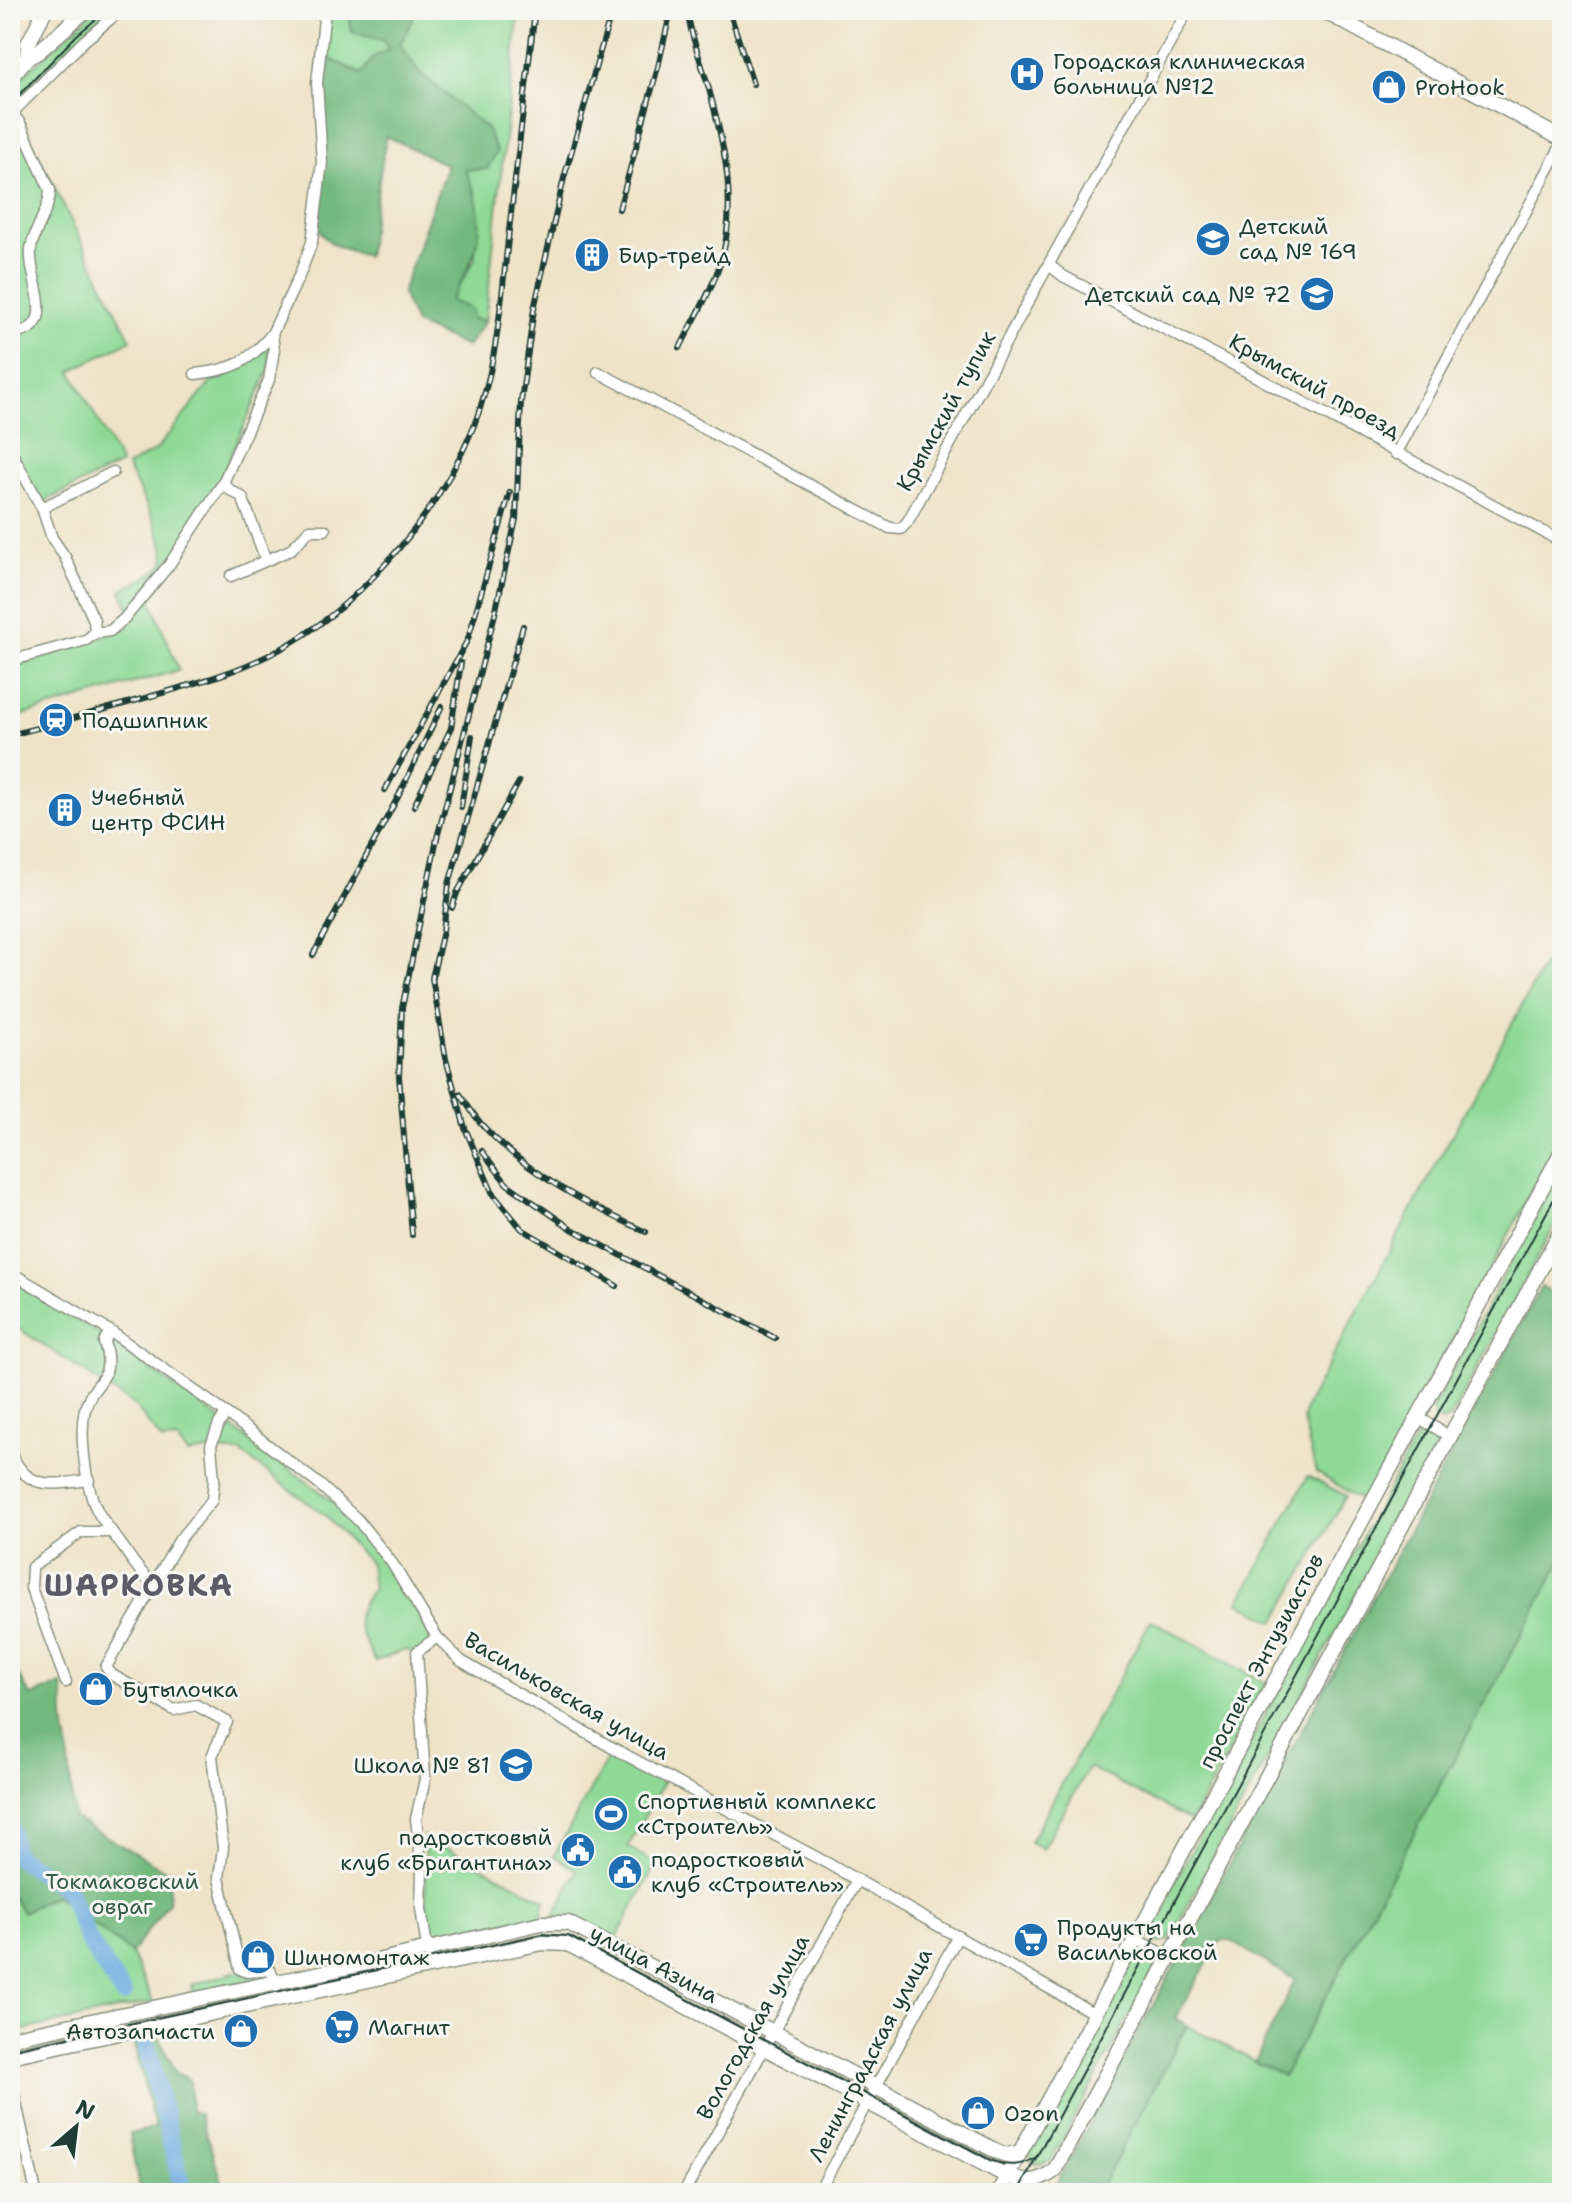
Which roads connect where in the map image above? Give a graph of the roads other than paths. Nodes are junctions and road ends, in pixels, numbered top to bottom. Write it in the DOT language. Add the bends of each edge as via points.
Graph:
graph roads {
  1 [pos="45,10"];
  2 [pos="86,10"];
  3 [pos="121,10"];
  4 [pos="325,10"];
  5 [pos="1188,10"];
  6 [pos="1322,10"];
  7 [pos="27,58"];
  8 [pos="10,78"];
  9 [pos="11,114"];
  10 [pos="1562,142"];
  11 [pos="1049,265"];
  12 [pos="10,333"];
  13 [pos="272,334"];
  14 [pos="598,372"];
  15 [pos="195,374"];
  16 [pos="10,450"];
  17 [pos="1396,454"];
  18 [pos="113,472"];
  19 [pos="223,483"];
  20 [pos="42,508"];
  21 [pos="325,530"];
  22 [pos="1562,542"];
  23 [pos="266,560"];
  24 [pos="231,576"];
  25 [pos="95,633"];
  26 [pos="10,660"];
  27 [pos="1562,1151"];
  28 [pos="1562,1229"];
  29 [pos="10,1272"];
  30 [pos="110,1331"];
  31 [pos="226,1413"];
  32 [pos="1418,1417"];
  33 [pos="1450,1437"];
  34 [pos="10,1450"];
  35 [pos="89,1480"];
  36 [pos="112,1532"];
  37 [pos="154,1585"];
  38 [pos="437,1637"];
  39 [pos="66,1682"];
  40 [pos="857,1880"];
  41 [pos="958,1936"];
  42 [pos="1137,1940"];
  43 [pos="428,1949"];
  44 [pos="1171,1958"];
  45 [pos="430,1966"];
  46 [pos="275,1981"];
  47 [pos="279,1997"];
  48 [pos="1095,2014"];
  49 [pos="773,2032"];
  50 [pos="10,2038"];
  51 [pos="765,2047"];
  52 [pos="10,2057"];
  53 [pos="10,2076"];
  54 [pos="875,2088"];
  55 [pos="867,2102"];
  56 [pos="1018,2153"];
  57 [pos="1007,2176"];
  58 [pos="36,2193"];
  59 [pos="684,2193"];
  60 [pos="818,2193"];
  61 [pos="998,2193"];
  1 -- 7 [label="main road"];
  2 -- 7 [label="main road"];
  3 -- 9 [label="street"];
  4 -- 13 [label="street" via="317,83 322,162 312,242"];
  5 -- 11 [label="street, Крымский тупик"];
  6 -- 10 [label="main road"];
  7 -- 8 [label="main road"];
  9 -- 12 [label="street" via="20,123 50,199 30,252 42,300 35,325"];
  10 -- 17 [label="street"];
  11 -- 14 [label="street, Крымский тупик" via="901,529 890,528"];
  11 -- 17 [label="street, Крымский проезд"];
  13 -- 15 [label="street" via="248,360"];
  13 -- 19 [label="street" via="269,380"];
  16 -- 20 [label="street"];
  17 -- 22 [label="street, Крымский проезд"];
  18 -- 20 [label="street"];
  19 -- 23 [label="street" via="242,497"];
  19 -- 25 [label="street" via="147,593 110,631"];
  20 -- 25 [label="street" via="94,620"];
  21 -- 23 [label="street" via="310,530 290,550"];
  23 -- 24 [label="street"];
  25 -- 26 [label="street"];
  27 -- 32 [label="main road, проспект Энтузиастов"];
  28 -- 33 [label="main road"];
  29 -- 30 [label="street, Васильковская улица"];
  30 -- 31 [label="street, Васильковская улица"];
  30 -- 35 [label="street" via="104,1342 107,1373 84,1414"];
  31 -- 37 [label="street" via="211,1445 212,1500 180,1539"];
  31 -- 38 [label="street, Васильковская улица" via="358,1520 392,1563"];
  32 -- 33 [label="street"];
  32 -- 42 [label="main road, проспект Энтузиастов"];
  33 -- 44 [label="main road"];
  34 -- 35 [label="street" via="28,1480"];
  35 -- 36 [label="street" via="96,1510"];
  36 -- 37 [label="street"];
  36 -- 39 [label="street" via="81,1532 32,1567 31,1588"];
  37 -- 46 [label="street" via="106,1667 174,1710 196,1705 227,1722 212,1756 223,1848 219,1878 240,1969 270,1970"];
  38 -- 40 [label="street, Васильковская улица" via="474,1669"];
  38 -- 43 [label="street" via="417,1652 425,1779 416,1819"];
  40 -- 41 [label="street, Васильковская улица"];
  40 -- 49 [label="street, Вологодская улица"];
  41 -- 48 [label="street, Васильковская улица"];
  41 -- 54 [label="street, Ленинградская улица"];
  42 -- 44 [label="street"];
  42 -- 48 [label="main road, проспект Энтузиастов"];
  43 -- 45 [label="street"];
  43 -- 46 [label="main road, улица Азина"];
  43 -- 49 [label="main road, улица Азина" via="541,1923 568,1923"];
  44 -- 57 [label="main road, улица Азина" via="1054,2171 1038,2182"];
  45 -- 47 [label="main road, улица Азина"];
  45 -- 51 [label="main road, улица Азина" via="542,1943 568,1944"];
  46 -- 47 [label="street"];
  46 -- 50 [label="main road, улица Азина"];
  47 -- 52 [label="main road, улица Азина"];
  48 -- 56 [label="main road, проспект Энтузиастов"];
  49 -- 51 [label="street, Вологодская улица"];
  49 -- 54 [label="main road, улица Азина"];
  51 -- 55 [label="main road, улица Азина"];
  51 -- 59 [label="street, Вологодская улица"];
  53 -- 58 [label="street"];
  54 -- 55 [label="street, Ленинградская улица"];
  54 -- 56 [label="main road, улица Азина" via="998,2152"];
  55 -- 57 [label="main road, улица Азина"];
  55 -- 60 [label="street, Ленинградская улица"];
  56 -- 57 [label="main road, проспект Энтузиастов"];
  57 -- 61 [label="main road, проспект Энтузиастов"];
}
